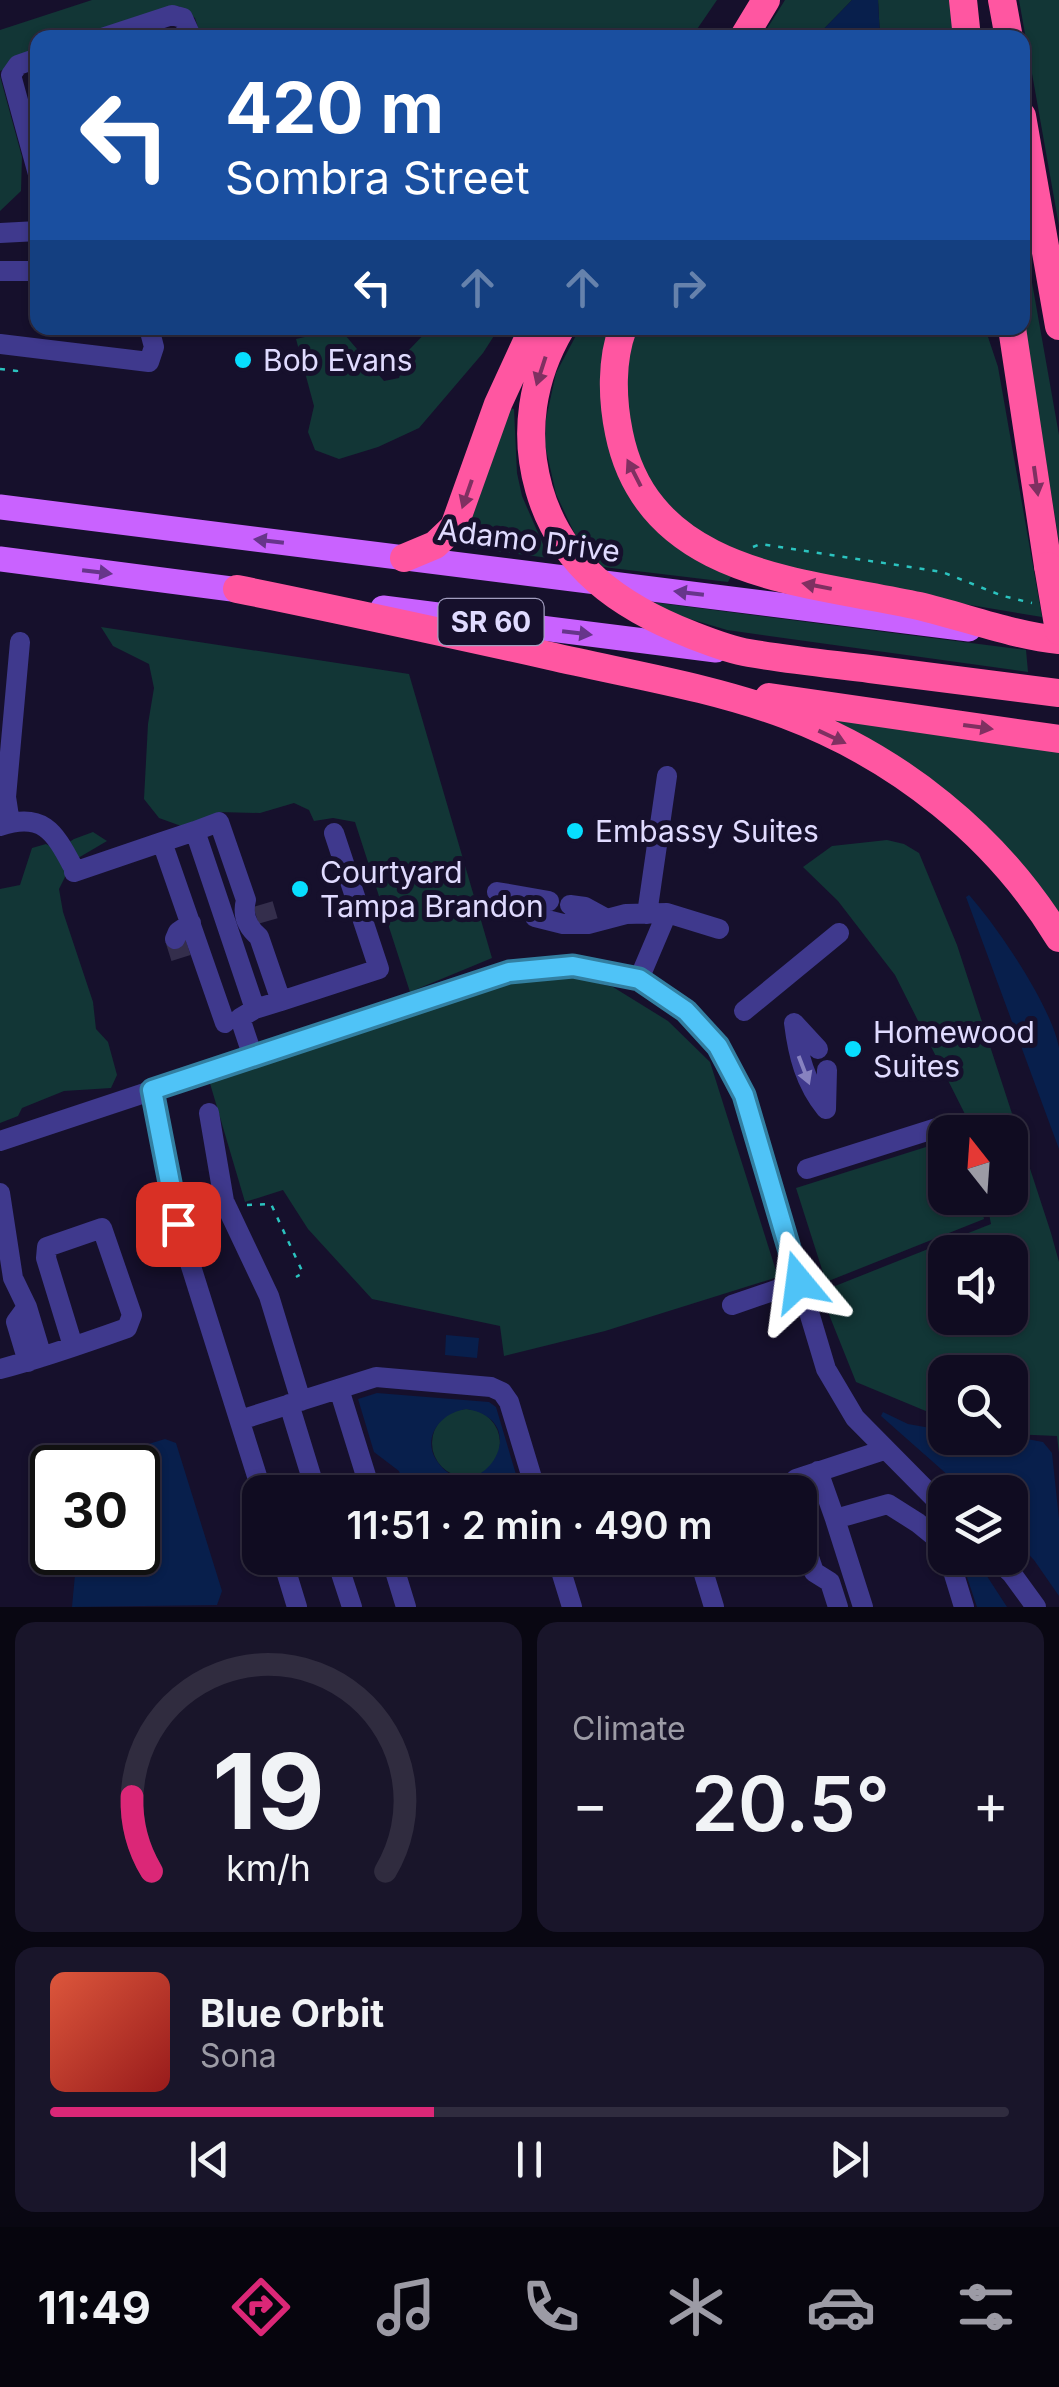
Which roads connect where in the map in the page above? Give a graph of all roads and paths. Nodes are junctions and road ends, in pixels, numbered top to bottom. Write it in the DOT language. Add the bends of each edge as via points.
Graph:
graph roads {
  1 [pos="963,0"];
  2 [pos="1002,0"];
  3 [pos="763,5"];
  4 [pos="126,30"];
  5 [pos="188,30"];
  6 [pos="747,30"];
  7 [pos="966,30"];
  8 [pos="1008,30"];
  9 [pos="30,61"];
  10 [pos="30,140"];
  11 [pos="1030,161"];
  12 [pos="30,232"];
  13 [pos="0,233"];
  14 [pos="0,271"];
  15 [pos="30,272"];
  16 [pos="1059,326"];
  17 [pos="151,335"];
  18 [pos="530,335"];
  19 [pos="557,335"];
  20 [pos="622,335"];
  21 [pos="999,335"];
  22 [pos="1013,335"];
  23 [pos="0,344"];
  24 [pos="0,369"];
  25 [pos="16,376"];
  26 [pos="1023,396"];
  27 [pos="0,507"];
  28 [pos="749,549"];
  29 [pos="404,558"];
  30 [pos="0,559"];
  31 [pos="596,582"];
  32 [pos="237,589"];
  33 [pos="1026,602"];
  34 [pos="1056,637"];
  35 [pos="20,642"];
  36 [pos="746,653"];
  37 [pos="674,684"];
  38 [pos="1059,692"];
  39 [pos="7,703"];
  40 [pos="1059,739"];
  41 [pos="667,776"];
  42 [pos="3,786"];
  43 [pos="5,824"];
  44 [pos="195,831"];
  45 [pos="334,833"];
  46 [pos="162,842"];
  47 [pos="497,892"];
  48 [pos="551,908"];
  49 [pos="657,914"];
  50 [pos="607,919"];
  51 [pos="718,929"];
  52 [pos="839,933"];
  53 [pos="1059,938"];
  54 [pos="182,940"];
  55 [pos="204,962"];
  56 [pos="639,979"];
  57 [pos="280,1001"];
  58 [pos="255,1009"];
  59 [pos="744,1011"];
  60 [pos="225,1023"];
  61 [pos="818,1048"];
  62 [pos="253,1057"];
  63 [pos="827,1070"];
  64 [pos="152,1090"];
  65 [pos="210,1113"];
  66 [pos="928,1131"];
  67 [pos="0,1141"];
  68 [pos="807,1169"];
  69 [pos="1,1204"];
  70 [pos="225,1204"];
  71 [pos="178,1224"];
  72 [pos="296,1277"];
  73 [pos="7,1280"];
  74 [pos="799,1282"];
  75 [pos="732,1306"];
  76 [pos="73,1346"];
  77 [pos="35,1359"];
  78 [pos="0,1369"];
  79 [pos="339,1389"];
  80 [pos="295,1403"];
  81 [pos="240,1420"];
  82 [pos="884,1450"];
  83 [pos="818,1471"];
  84 [pos="257,1475"];
  85 [pos="312,1475"];
  86 [pos="366,1475"];
  87 [pos="532,1475"];
  88 [pos="807,1475"];
  89 [pos="928,1493"];
  90 [pos="835,1519"];
  91 [pos="928,1531"];
  92 [pos="817,1574"];
  93 [pos="287,1575"];
  94 [pos="342,1575"];
  95 [pos="396,1575"];
  96 [pos="562,1575"];
  97 [pos="705,1575"];
  98 [pos="954,1575"];
  99 [pos="1013,1575"];
  100 [pos="296,1607"];
  101 [pos="352,1607"];
  102 [pos="406,1607"];
  103 [pos="572,1607"];
  104 [pos="714,1607"];
  105 [pos="838,1607"];
  106 [pos="863,1607"];
  107 [pos="964,1607"];
  108 [pos="1036,1607"];
  1 -- 7 [label="highway"];
  2 -- 8 [label="highway"];
  3 -- 6 [label="highway"];
  4 -- 5 [label="street" via="172,15 183,18"];
  9 -- 10 [label="street" via="11,76"];
  11 -- 16 [label="highway"];
  12 -- 13 [label="street"];
  14 -- 15 [label="street"];
  17 -- 23 [label="street" via="149,362"];
  18 -- 29 [label="highway, one-way" via="454,527"];
  19 -- 31 [label="highway, one-way" via="534,395 534,466 553,526"];
  34 -- 20 [label="highway, one-way" via="756,573 698,546 644,492 622,448 614,378"];
  21 -- 26 [label="highway"];
  22 -- 26 [label="highway"];
  24 -- 25 [label="path"];
  26 -- 34 [label="highway, one-way, bridge"];
  29 -- 27 [label="main road, Adamo Drive / SR 60, one-way"];
  28 -- 33 [label="path" via="760,544 942,572"];
  29 -- 31 [label="main road, Adamo Drive / SR 60"];
  30 -- 32 [label="main road, SR 60, one-way"];
  34 -- 31 [label="main road, Adamo Drive / SR 60, one-way"];
  31 -- 36 [label="highway" via="648,617"];
  32 -- 36 [label="main road, SR 60, one-way"];
  32 -- 37 [label="highway"];
  35 -- 39 [label="street"];
  36 -- 38 [label="highway, SR 60"];
  37 -- 40 [label="highway, one-way"];
  37 -- 53 [label="highway, one-way" via="786,716 892,768 981,841"];
  39 -- 42 [label="street"];
  41 -- 49 [label="street"];
  42 -- 43 [label="street"];
  43 -- 46 [label="street" via="30,820 54,832 72,868"];
  44 -- 46 [label="street"];
  44 -- 57 [label="street" via="219,822 259,915"];
  44 -- 58 [label="street"];
  45 -- 57 [label="street" via="379,969"];
  46 -- 54 [label="street"];
  47 -- 48 [label="street"];
  48 -- 50 [label="street" via="584,908"];
  48 -- 50 [label="street" via="563,924"];
  49 -- 50 [label="street"];
  49 -- 51 [label="street"];
  49 -- 56 [label="street"];
  52 -- 59 [label="street"];
  54 -- 55 [label="street"];
  54 -- 55 [label="street" via="187,962"];
  55 -- 60 [label="street"];
  56 -- 62 [label="street" via="573,966 509,972"];
  56 -- 74 [label="street" via="686,1011 718,1046 744,1095"];
  57 -- 58 [label="street"];
  58 -- 62 [label="street" via="240,1018"];
  61 -- 63 [label="street, one-way" via="794,1022 798,1056 826,1108"];
  62 -- 64 [label="street"];
  64 -- 67 [label="street"];
  64 -- 71 [label="street"];
  65 -- 70 [label="street"];
  66 -- 68 [label="street"];
  69 -- 73 [label="street"];
  70 -- 71 [label="street"];
  70 -- 72 [label="path" via="271,1204 303,1273"];
  70 -- 80 [label="street" via="269,1296"];
  71 -- 81 [label="street"];
  73 -- 77 [label="street" via="27,1307 16,1322"];
  74 -- 75 [label="street"];
  74 -- 82 [label="street" via="826,1369"];
  76 -- 76 [label="street" via="128,1328 132,1315 102,1228 47,1247"];
  76 -- 77 [label="street"];
  77 -- 78 [label="street"];
  79 -- 80 [label="street"];
  79 -- 86 [label="street"];
  79 -- 87 [label="street" via="376,1378 502,1392"];
  80 -- 81 [label="street"];
  80 -- 85 [label="street"];
  81 -- 84 [label="street"];
  82 -- 83 [label="street"];
  82 -- 89 [label="street"];
  83 -- 88 [label="street"];
  83 -- 90 [label="street"];
  90 -- 91 [label="street" via="888,1504"];
  90 -- 106 [label="street"];
  92 -- 105 [label="street" via="830,1582"];
  93 -- 100 [label="street"];
  94 -- 101 [label="street"];
  95 -- 102 [label="street"];
  96 -- 103 [label="street"];
  97 -- 104 [label="street"];
  98 -- 107 [label="street"];
  99 -- 108 [label="street"];
}
